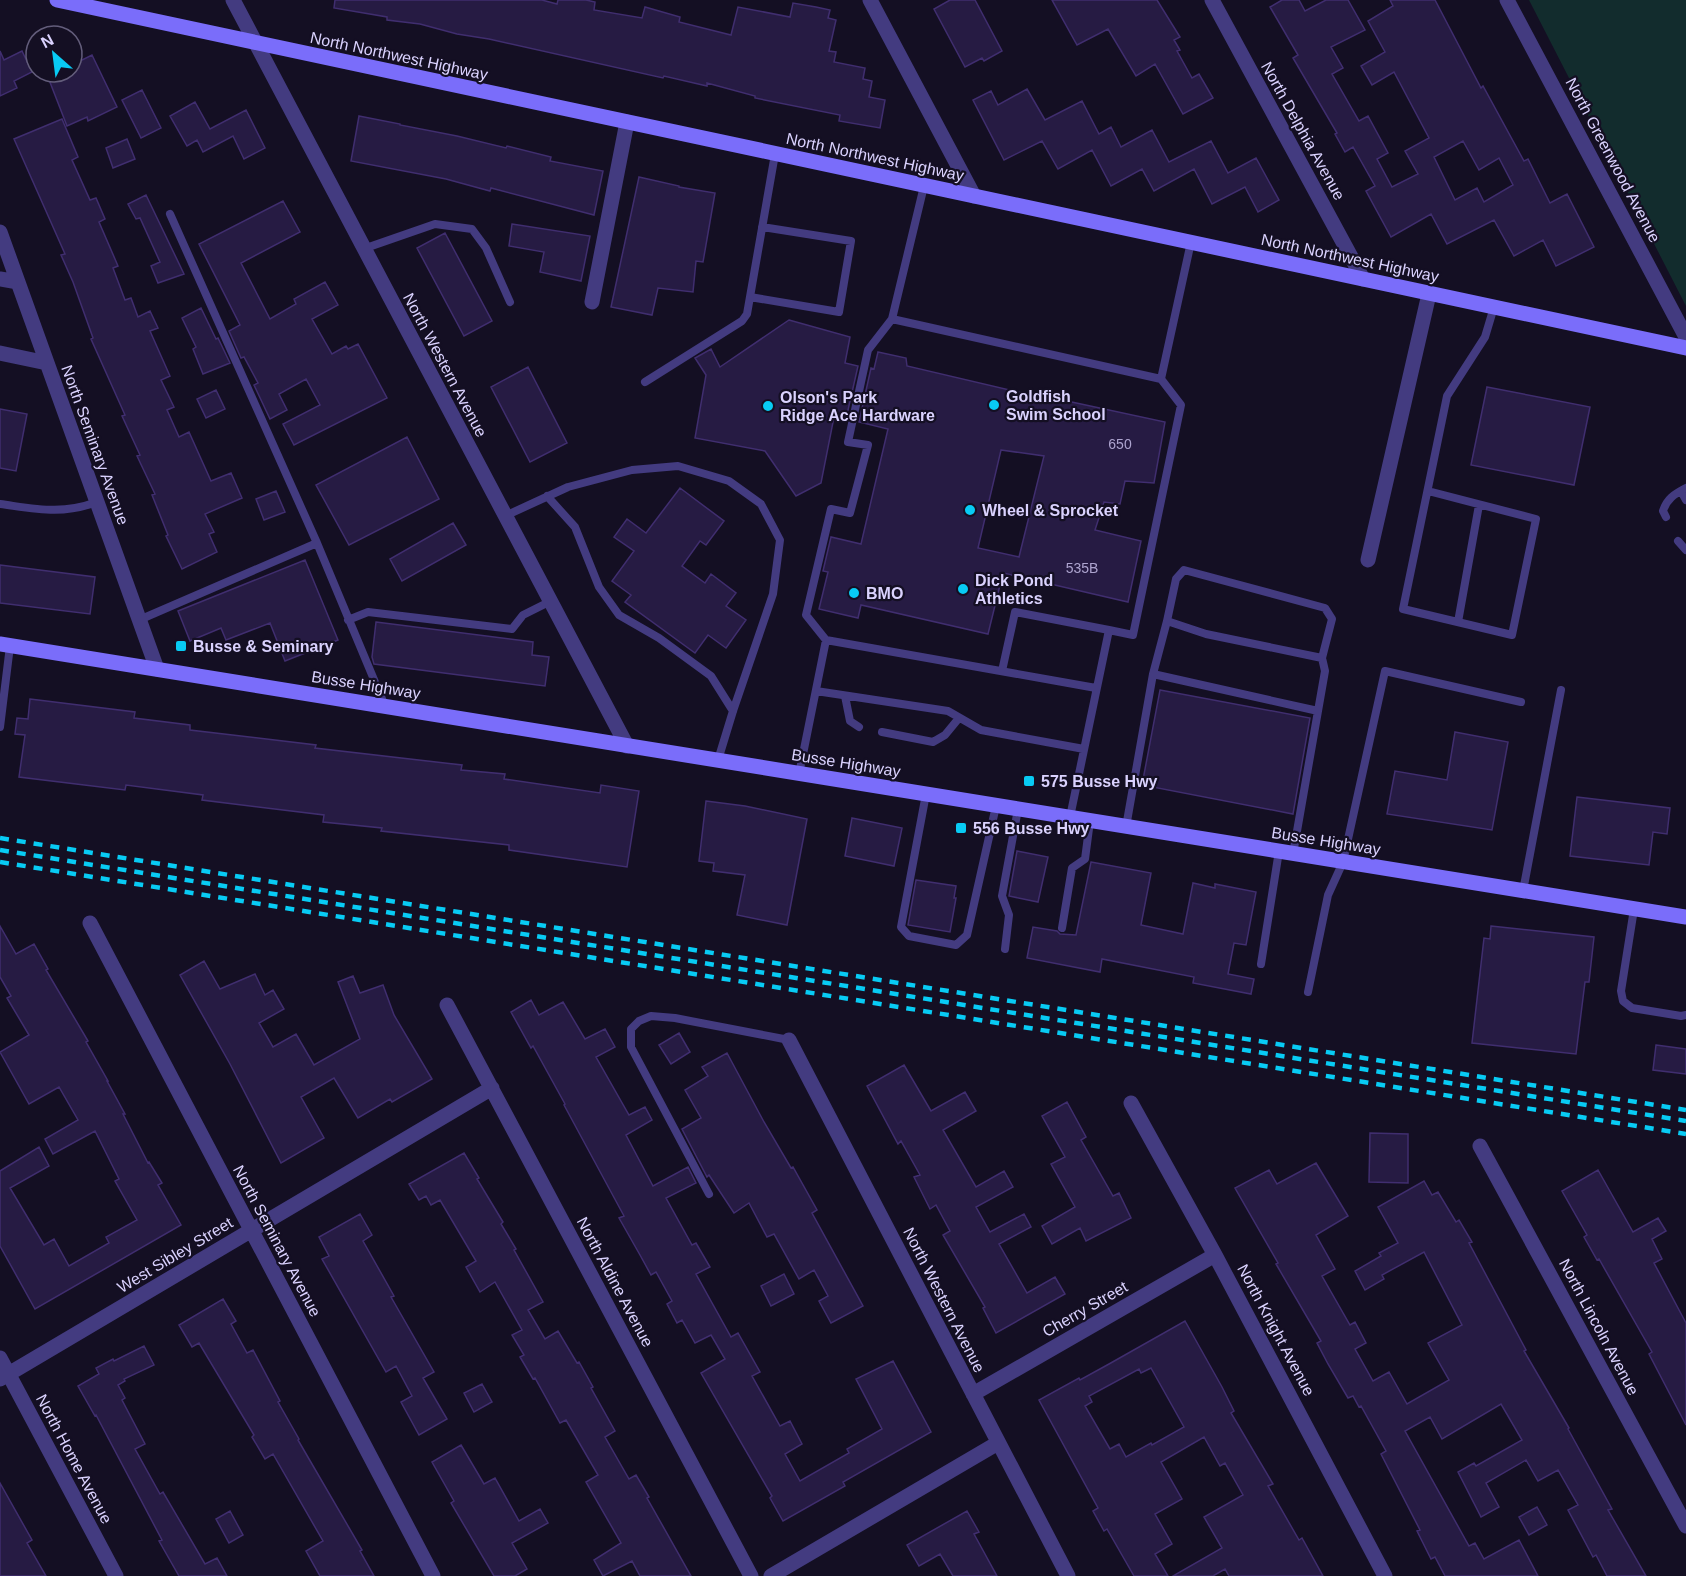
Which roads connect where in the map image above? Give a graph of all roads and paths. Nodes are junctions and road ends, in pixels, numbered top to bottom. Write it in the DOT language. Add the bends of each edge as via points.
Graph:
graph roads {
  1 [pos="57,0"];
  2 [pos="233,0"];
  3 [pos="870,0"];
  4 [pos="1212,0"];
  5 [pos="1508,0"];
  6 [pos="255,44"];
  7 [pos="627,123"];
  8 [pos="775,154"];
  9 [pos="924,186"];
  10 [pos="974,196"];
  11 [pos="171,214"];
  12 [pos="762,227"];
  13 [pos="0,232"];
  14 [pos="1191,242"];
  15 [pos="363,249"];
  16 [pos="0,279"];
  17 [pos="1363,279"];
  18 [pos="18,282"];
  19 [pos="1430,294"];
  20 [pos="750,297"];
  21 [pos="510,302"];
  22 [pos="592,302"];
  23 [pos="1494,308"];
  24 [pos="892,319"];
  25 [pos="1686,337"];
  26 [pos="1686,348"];
  27 [pos="0,353"];
  28 [pos="47,363"];
  29 [pos="1161,380"];
  30 [pos="645,382"];
  31 [pos="1684,489"];
  32 [pos="1428,491"];
  33 [pos="547,496"];
  34 [pos="1686,500"];
  35 [pos="97,502"];
  36 [pos="0,504"];
  37 [pos="1479,505"];
  38 [pos="505,516"];
  39 [pos="1666,517"];
  40 [pos="1678,541"];
  41 [pos="317,543"];
  42 [pos="1686,550"];
  43 [pos="1368,560"];
  44 [pos="549,602"];
  45 [pos="139,620"];
  46 [pos="348,620"];
  47 [pos="1167,621"];
  48 [pos="1458,622"];
  49 [pos="1109,630"];
  50 [pos="826,640"];
  51 [pos="5,645"];
  52 [pos="1322,658"];
  53 [pos="158,669"];
  54 [pos="1002,671"];
  55 [pos="1153,674"];
  56 [pos="1096,688"];
  57 [pos="1561,690"];
  58 [pos="816,692"];
  59 [pos="844,696"];
  60 [pos="1521,702"];
  61 [pos="385,706"];
  62 [pos="733,711"];
  63 [pos="1318,711"];
  64 [pos="959,718"];
  65 [pos="0,727"];
  66 [pos="859,728"];
  67 [pos="882,732"];
  68 [pos="627,746"];
  69 [pos="1084,749"];
  70 [pos="718,760"];
  71 [pos="799,774"];
  72 [pos="926,794"];
  73 [pos="996,806"];
  74 [pos="1018,809"];
  75 [pos="1070,818"];
  76 [pos="1090,821"];
  77 [pos="1126,827"];
  78 [pos="1286,852"];
  79 [pos="1343,862"];
  80 [pos="1523,891"];
  81 [pos="1634,909"];
  82 [pos="1686,917"];
  83 [pos="90,923"];
  84 [pos="1062,928"];
  85 [pos="1005,949"];
  86 [pos="1261,964"];
  87 [pos="1308,992"];
  88 [pos="447,1005"];
  89 [pos="1686,1015"];
  90 [pos="789,1040"];
  91 [pos="492,1088"];
  92 [pos="1131,1103"];
  93 [pos="1480,1146"];
  94 [pos="709,1194"];
  95 [pos="251,1231"];
  96 [pos="1215,1255"];
  97 [pos="0,1358"];
  98 [pos="4,1377"];
  99 [pos="973,1394"];
  100 [pos="998,1443"];
  101 [pos="1686,1526"];
  102 [pos="116,1576"];
  103 [pos="433,1576"];
  104 [pos="751,1576"];
  105 [pos="771,1576"];
  106 [pos="1068,1576"];
  107 [pos="1385,1576"];
  1 -- 6 [label="main road, North Northwest Highway"];
  2 -- 6 [label="street, North Western Avenue"];
  3 -- 10 [label="street"];
  4 -- 17 [label="street, North Delphia Avenue"];
  5 -- 25 [label="street, North Greenwood Avenue"];
  6 -- 7 [label="main road, North Northwest Highway"];
  6 -- 15 [label="street, North Western Avenue"];
  7 -- 8 [label="main road, North Northwest Highway"];
  7 -- 22 [label="street"];
  8 -- 9 [label="main road, North Northwest Highway"];
  8 -- 12 [label="lane"];
  9 -- 10 [label="main road, North Northwest Highway"];
  9 -- 24 [label="lane"];
  10 -- 14 [label="main road, North Northwest Highway"];
  11 -- 41 [label="lane"];
  12 -- 20 [label="lane"];
  12 -- 20 [label="lane" via="851,241 839,312"];
  13 -- 18 [label="street, North Seminary Avenue"];
  14 -- 17 [label="main road, North Northwest Highway"];
  14 -- 29 [label="lane"];
  15 -- 21 [label="lane" via="435,224 472,229 486,248"];
  15 -- 38 [label="street, North Western Avenue"];
  16 -- 18 [label="street"];
  17 -- 19 [label="main road, North Northwest Highway"];
  18 -- 28 [label="street, North Seminary Avenue"];
  19 -- 23 [label="main road, North Northwest Highway"];
  19 -- 43 [label="street"];
  20 -- 30 [label="lane" via="742,321"];
  23 -- 26 [label="main road, North Northwest Highway"];
  23 -- 32 [label="lane" via="1485,337 1447,396"];
  24 -- 29 [label="lane"];
  24 -- 50 [label="lane" via="868,350 848,442 868,445 850,513 831,509 806,615"];
  27 -- 28 [label="street"];
  28 -- 35 [label="street, North Seminary Avenue"];
  29 -- 49 [label="lane" via="1181,405 1133,634"];
  31 -- 34 [label="lane"];
  31 -- 39 [label="lane" via="1666,502"];
  32 -- 37 [label="lane"];
  32 -- 48 [label="lane" via="1403,609"];
  33 -- 38 [label="lane"];
  33 -- 62 [label="lane" via="575,527 599,587 619,615 711,676"];
  33 -- 62 [label="lane" via="632,470 678,466 729,481 761,504 780,540 773,594"];
  35 -- 36 [label="lane" via="55,511"];
  35 -- 45 [label="street, North Seminary Avenue"];
  37 -- 48 [label="lane"];
  37 -- 48 [label="lane" via="1536,519 1512,635"];
  38 -- 44 [label="street, North Western Avenue"];
  40 -- 42 [label="lane"];
  41 -- 45 [label="lane"];
  41 -- 46 [label="lane"];
  44 -- 46 [label="lane" via="523,615 512,629 368,612"];
  44 -- 68 [label="street, North Western Avenue"];
  45 -- 53 [label="street, North Seminary Avenue"];
  46 -- 61 [label="lane"];
  47 -- 52 [label="lane" via="1206,634"];
  47 -- 52 [label="lane" via="1176,579 1184,570 1325,608 1332,619"];
  47 -- 55 [label="lane"];
  49 -- 54 [label="lane" via="1015,612"];
  49 -- 56 [label="lane"];
  50 -- 54 [label="lane"];
  50 -- 58 [label="lane"];
  51 -- 53 [label="main road, Busse Highway"];
  51 -- 65 [label="lane"];
  52 -- 63 [label="lane"];
  53 -- 61 [label="main road, Busse Highway"];
  54 -- 56 [label="lane"];
  55 -- 63 [label="lane"];
  55 -- 77 [label="lane"];
  56 -- 69 [label="lane"];
  57 -- 80 [label="lane"];
  58 -- 59 [label="lane"];
  58 -- 71 [label="lane"];
  59 -- 64 [label="lane" via="948,711"];
  59 -- 66 [label="lane" via="850,721"];
  60 -- 79 [label="lane" via="1385,671"];
  61 -- 68 [label="main road, Busse Highway"];
  62 -- 70 [label="lane"];
  63 -- 78 [label="lane"];
  64 -- 67 [label="lane" via="933,742"];
  64 -- 69 [label="lane" via="981,730"];
  68 -- 70 [label="main road, Busse Highway"];
  69 -- 75 [label="lane"];
  70 -- 71 [label="main road, Busse Highway"];
  71 -- 72 [label="main road, Busse Highway"];
  72 -- 73 [label="main road, Busse Highway"];
  72 -- 73 [label="lane" via="901,927 909,936 956,945 967,935"];
  73 -- 74 [label="main road, Busse Highway"];
  74 -- 75 [label="main road, Busse Highway"];
  74 -- 85 [label="lane" via="1002,896 1009,915"];
  75 -- 76 [label="main road, Busse Highway"];
  76 -- 77 [label="main road, Busse Highway"];
  76 -- 84 [label="lane" via="1084,859 1072,868"];
  77 -- 78 [label="main road, Busse Highway"];
  78 -- 79 [label="main road, Busse Highway"];
  78 -- 86 [label="lane"];
  79 -- 80 [label="main road, Busse Highway"];
  79 -- 87 [label="lane" via="1328,894"];
  80 -- 81 [label="main road, Busse Highway"];
  81 -- 82 [label="main road, Busse Highway"];
  81 -- 89 [label="lane" via="1621,991 1623,1001 1632,1008"];
  83 -- 95 [label="street, North Seminary Avenue"];
  88 -- 91 [label="street, North Aldine Avenue"];
  90 -- 94 [label="lane" via="667,1017 651,1016 631,1029 632,1047"];
  90 -- 99 [label="street, North Western Avenue"];
  91 -- 95 [label="street, West Sibley Street"];
  91 -- 104 [label="street, North Aldine Avenue"];
  92 -- 96 [label="street, North Knight Avenue"];
  93 -- 101 [label="street, North Lincoln Avenue"];
  95 -- 98 [label="street, West Sibley Street"];
  95 -- 103 [label="street, North Seminary Avenue"];
  96 -- 99 [label="street, Cherry Street"];
  96 -- 107 [label="street, North Knight Avenue"];
  97 -- 98 [label="street, North Home Avenue"];
  98 -- 102 [label="street, North Home Avenue"];
  99 -- 100 [label="street, North Western Avenue"];
  100 -- 105 [label="street"];
  100 -- 106 [label="street, North Western Avenue"];
}
